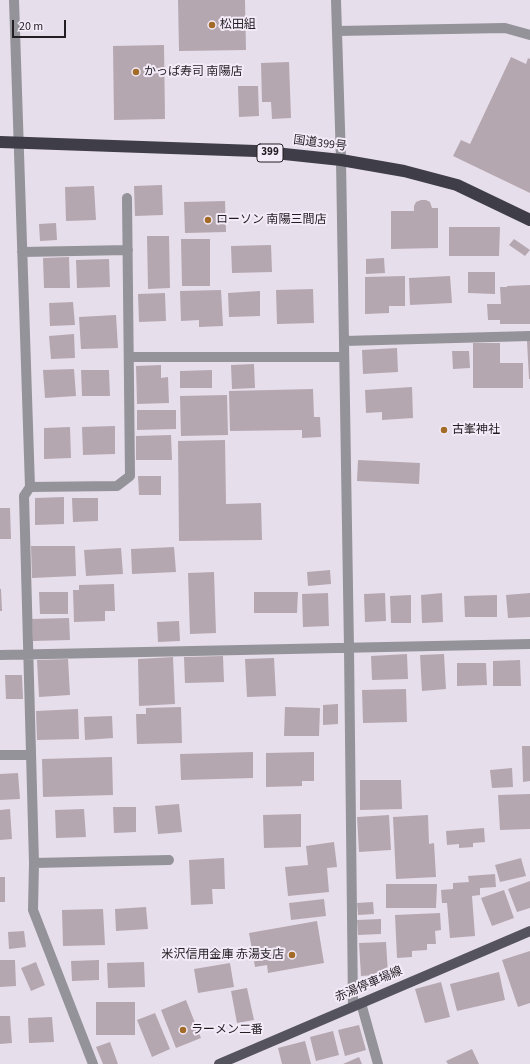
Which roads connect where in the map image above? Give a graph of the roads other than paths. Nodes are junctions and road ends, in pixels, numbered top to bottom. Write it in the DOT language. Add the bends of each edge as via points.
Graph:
graph roads {
  1 [pos="14,0"];
  2 [pos="336,0"];
  3 [pos="336,31"];
  4 [pos="530,35"];
  5 [pos="0,142"];
  6 [pos="18,142"];
  7 [pos="341,160"];
  8 [pos="127,198"];
  9 [pos="530,220"];
  10 [pos="128,250"];
  11 [pos="22,252"];
  12 [pos="530,336"];
  13 [pos="344,341"];
  14 [pos="129,357"];
  15 [pos="344,357"];
  16 [pos="30,487"];
  17 [pos="530,644"];
  18 [pos="349,648"];
  19 [pos="28,654"];
  20 [pos="0,655"];
  21 [pos="0,755"];
  22 [pos="31,755"];
  23 [pos="169,860"];
  24 [pos="34,863"];
  25 [pos="530,931"];
  26 [pos="357,1005"];
  27 [pos="93,1064"];
  28 [pos="219,1064"];
  29 [pos="378,1064"];
  1 -- 6 [label="street"];
  2 -- 3 [label="street"];
  3 -- 4 [label="street" via="505,28"];
  3 -- 7 [label="street"];
  5 -- 6 [label="highway, 国道399号 / 399"];
  6 -- 7 [label="highway, 国道399号 / 399" via="256,151"];
  6 -- 11 [label="street"];
  7 -- 9 [label="highway, 国道399号 / 399" via="404,171 456,185"];
  7 -- 13 [label="street"];
  8 -- 10 [label="street"];
  10 -- 11 [label="street"];
  10 -- 14 [label="street"];
  11 -- 16 [label="street"];
  12 -- 13 [label="street"];
  13 -- 15 [label="street"];
  14 -- 15 [label="street"];
  14 -- 16 [label="street" via="130,476 117,486"];
  15 -- 18 [label="street"];
  16 -- 19 [label="street" via="24,496"];
  17 -- 18 [label="street"];
  18 -- 19 [label="street"];
  18 -- 26 [label="street"];
  19 -- 20 [label="street"];
  19 -- 22 [label="street"];
  21 -- 22 [label="street"];
  22 -- 24 [label="street"];
  23 -- 24 [label="street"];
  24 -- 27 [label="street" via="33,910"];
  25 -- 26 [label="main road, 赤湯停車場線"];
  26 -- 28 [label="main road, 赤湯停車場線"];
  26 -- 29 [label="street"];
}
